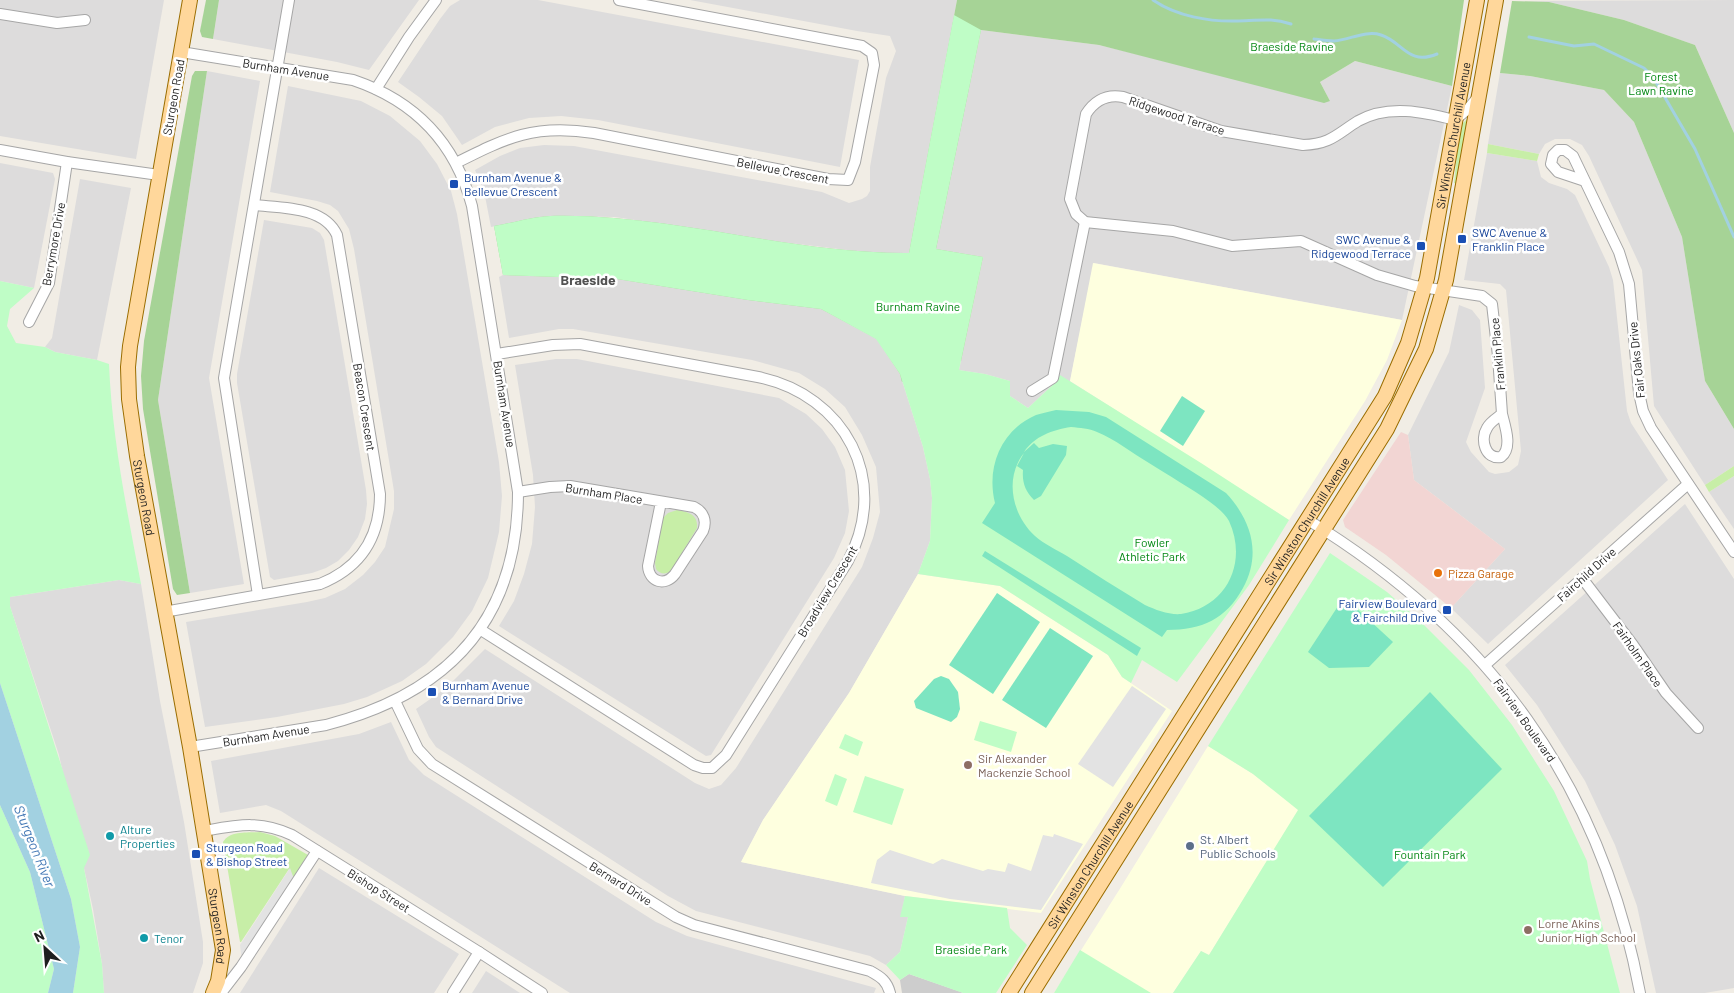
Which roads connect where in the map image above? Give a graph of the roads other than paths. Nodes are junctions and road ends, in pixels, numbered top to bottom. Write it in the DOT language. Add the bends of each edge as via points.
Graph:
graph roads {
  1 [pos="190,0"];
  2 [pos="289,0"];
  3 [pos="436,0"];
  4 [pos="619,0"];
  5 [pos="1477,0"];
  6 [pos="1496,0"];
  7 [pos="0,14"];
  8 [pos="85,20"];
  9 [pos="181,52"];
  10 [pos="277,67"];
  11 [pos="376,89"];
  12 [pos="1480,94"];
  13 [pos="1456,120"];
  14 [pos="0,150"];
  15 [pos="67,162"];
  16 [pos="456,163"];
  17 [pos="159,176"];
  18 [pos="1585,181"];
  19 [pos="254,205"];
  20 [pos="1085,222"];
  21 [pos="1425,287"];
  22 [pos="1443,290"];
  23 [pos="29,322"];
  24 [pos="497,354"];
  25 [pos="1032,392"];
  26 [pos="1502,414"];
  27 [pos="1688,484"];
  28 [pos="518,492"];
  29 [pos="661,502"];
  30 [pos="1308,520"];
  31 [pos="1324,530"];
  32 [pos="1734,552"];
  33 [pos="1582,578"];
  34 [pos="258,595"];
  35 [pos="164,612"];
  36 [pos="481,630"];
  37 [pos="1485,665"];
  38 [pos="395,701"];
  39 [pos="1698,728"];
  40 [pos="190,747"];
  41 [pos="204,831"];
  42 [pos="317,851"];
  43 [pos="480,952"];
  44 [pos="213,993"];
  45 [pos="221,993"];
  46 [pos="453,993"];
  47 [pos="542,993"];
  48 [pos="890,993"];
  49 [pos="1009,993"];
  50 [pos="1032,993"];
  51 [pos="1640,993"];
  1 -- 9 [label="main road, Sturgeon Road"];
  2 -- 10 [label="street"];
  3 -- 11 [label="street" via="408,37"];
  4 -- 16 [label="street, Bellevue Crescent" via="862,46 872,53 874,65 855,162 848,180 828,179 566,130 537,131 508,138"];
  5 -- 13 [label="main road, Sir Winston Churchill Avenue"];
  6 -- 12 [label="main road, Sir Winston Churchill Avenue"];
  7 -- 8 [label="street" via="58,23"];
  9 -- 10 [label="street, Burnham Avenue"];
  9 -- 17 [label="main road, Sturgeon Road"];
  10 -- 11 [label="street, Burnham Avenue" via="353,80"];
  10 -- 19 [label="street"];
  11 -- 16 [label="street, Burnham Avenue" via="421,119"];
  12 -- 13 [label="street"];
  12 -- 22 [label="main road, Sir Winston Churchill Avenue"];
  13 -- 20 [label="street, Ridgewood Terrace" via="1407,111 1387,112 1359,121 1329,140 1303,145 1221,131 1123,97 1111,96 1094,104 1086,114 1070,198 1073,210"];
  13 -- 21 [label="main road, Sir Winston Churchill Avenue"];
  14 -- 15 [label="street"];
  15 -- 17 [label="street"];
  15 -- 23 [label="street, Berrymore Drive" via="49,283"];
  16 -- 24 [label="street, Burnham Avenue" via="472,206"];
  17 -- 35 [label="main road, Sturgeon Road" via="128,375 137,456"];
  18 -- 27 [label="street, Fair Oaks Drive" via="1626,272 1643,411"];
  19 -- 34 [label="street" via="224,378"];
  19 -- 34 [label="street, Beacon Crescent" via="312,213 325,219 334,229 380,494 374,534 363,553 348,568 320,584"];
  20 -- 21 [label="street" via="1173,230 1232,246 1301,241 1377,275"];
  20 -- 25 [label="street" via="1053,378"];
  21 -- 22 [label="street, Franklin Place"];
  21 -- 30 [label="main road, Sir Winston Churchill Avenue" via="1394,379"];
  22 -- 26 [label="street, Franklin Place" via="1482,296 1492,304"];
  22 -- 31 [label="main road, Sir Winston Churchill Avenue" via="1426,349 1395,414"];
  24 -- 28 [label="street, Burnham Avenue"];
  24 -- 36 [label="street, Broadview Crescent" via="553,344 580,344 786,385 811,398 841,428 860,466 865,504 861,528 848,561 726,755 712,768 694,765"];
  27 -- 32 [label="street, Fair Oaks Drive"];
  27 -- 33 [label="street, Fairchild Drive"];
  28 -- 29 [label="street, Burnham Place" via="570,486"];
  28 -- 36 [label="street, Burnham Avenue" via="513,550 504,582"];
  29 -- 29 [label="street, Burnham Place" via="648,566 653,578 665,582 675,574 705,522 702,512 694,507"];
  30 -- 31 [label="street, Fairview Boulevard"];
  30 -- 49 [label="main road, Sir Winston Churchill Avenue"];
  31 -- 37 [label="street, Fairview Boulevard" via="1418,598"];
  31 -- 50 [label="main road, Sir Winston Churchill Avenue"];
  33 -- 37 [label="street, Fairchild Drive"];
  33 -- 39 [label="street, Fairholm Place" via="1666,693"];
  34 -- 35 [label="street, Beacon Crescent"];
  35 -- 40 [label="main road, Sturgeon Road"];
  36 -- 38 [label="street, Burnham Avenue" via="442,670"];
  37 -- 51 [label="street, Fairview Boulevard" via="1540,738 1588,824 1622,912"];
  38 -- 40 [label="street, Burnham Avenue" via="326,725"];
  38 -- 48 [label="street, Bernard Drive" via="418,749 432,764 676,917 870,971 882,978"];
  40 -- 41 [label="main road, Sturgeon Road"];
  41 -- 42 [label="street, Bishop Street" via="246,824 266,826 292,835"];
  41 -- 44 [label="main road, Sturgeon Road" via="223,950"];
  42 -- 43 [label="street, Bishop Street"];
  42 -- 45 [label="street"];
  43 -- 46 [label="street"];
  43 -- 47 [label="street, Bishop Street"];
}
